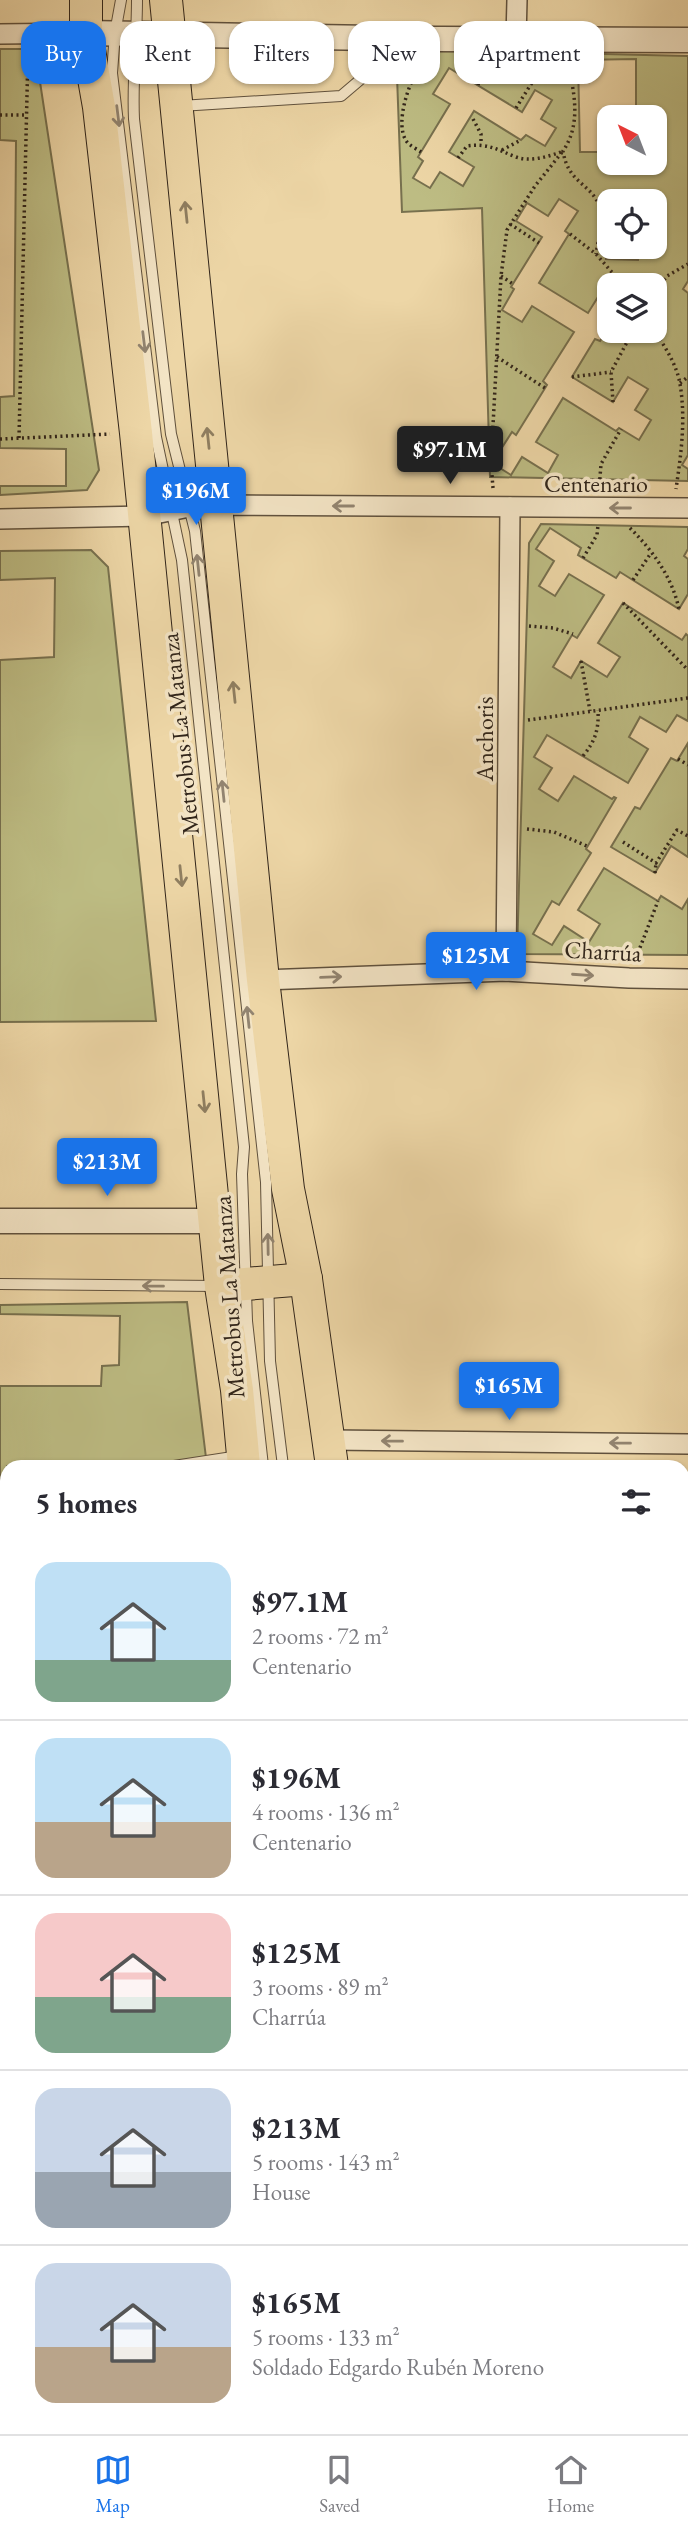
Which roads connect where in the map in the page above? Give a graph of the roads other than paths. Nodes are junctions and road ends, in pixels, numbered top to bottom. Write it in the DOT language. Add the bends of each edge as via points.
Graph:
graph roads {
  1 [pos="86,0"];
  2 [pos="121,0"];
  3 [pos="137,0"];
  4 [pos="166,0"];
  5 [pos="517,0"];
  6 [pos="168,21"];
  7 [pos="516,21"];
  8 [pos="113,33"];
  9 [pos="120,33"];
  10 [pos="0,34"];
  11 [pos="215,35"];
  12 [pos="348,37"];
  13 [pos="604,39"];
  14 [pos="688,40"];
  15 [pos="174,84"];
  16 [pos="355,84"];
  17 [pos="176,106"];
  18 [pos="502,507"];
  19 [pos="680,508"];
  20 [pos="180,510"];
  21 [pos="0,519"];
  22 [pos="506,971"];
  23 [pos="688,979"];
  24 [pos="263,980"];
  25 [pos="0,1221"];
  26 [pos="215,1221"];
  27 [pos="306,1279"];
  28 [pos="0,1284"];
  29 [pos="246,1284"];
  30 [pos="688,1444"];
  31 [pos="331,1453"];
  32 [pos="249,1460"];
  33 [pos="282,1460"];
  1 -- 8 [label="highway"];
  2 -- 8 [label="lane, Metrobus La Matanza"];
  3 -- 8 [label="lane, Metrobus La Matanza"];
  4 -- 6 [label="highway"];
  5 -- 7 [label="street"];
  8 -- 9 [label="street"];
  8 -- 10 [label="street"];
  8 -- 20 [label="lane, Metrobus La Matanza" via="132,83"];
  8 -- 20 [label="lane, Metrobus La Matanza, one-way" via="113,73 156,437"];
  8 -- 20 [label="highway" via="99,107 136,433"];
  11 -- 12 [label="street"];
  13 -- 14 [label="street"];
  15 -- 17 [label="highway"];
  16 -- 17 [label="lane" via="341,96"];
  20 -- 17 [label="highway, one-way"];
  19 -- 18 [label="street, Centenario, one-way"];
  18 -- 20 [label="street, Centenario, one-way"];
  18 -- 22 [label="street, Anchoris" via="509,626"];
  20 -- 21 [label="street, Centenario"];
  24 -- 20 [label="highway, one-way"];
  20 -- 26 [label="highway, one-way"];
  20 -- 29 [label="lane, Metrobus La Matanza" via="244,1147"];
  29 -- 20 [label="lane, Metrobus La Matanza, one-way" via="266,1181 195,531"];
  22 -- 23 [label="street, Charrúa, one-way"];
  24 -- 22 [label="street, Charrúa, one-way"];
  24 -- 27 [label="highway" via="288,1189"];
  25 -- 26 [label="street"];
  26 -- 29 [label="highway"];
  27 -- 29 [label="highway"];
  27 -- 31 [label="highway"];
  29 -- 28 [label="lane, one-way"];
  29 -- 32 [label="highway" via="237,1390"];
  29 -- 33 [label="lane, Metrobus La Matanza" via="270,1361"];
  30 -- 31 [label="street, one-way"];
}
